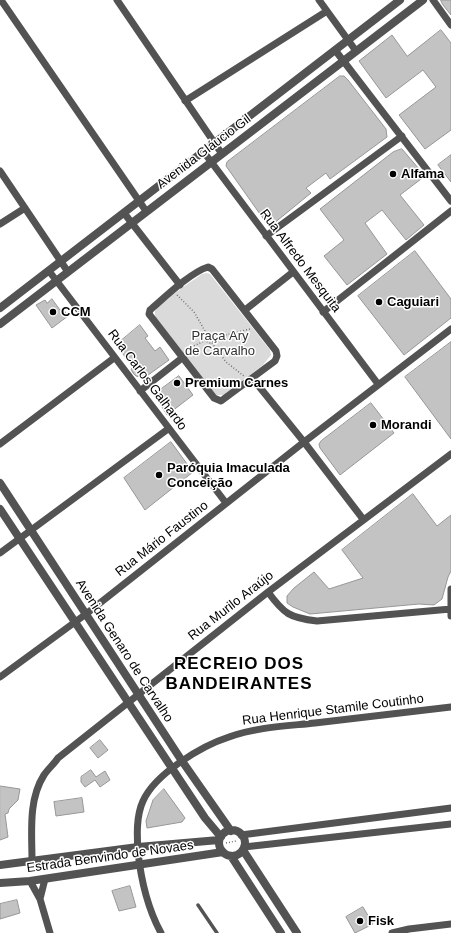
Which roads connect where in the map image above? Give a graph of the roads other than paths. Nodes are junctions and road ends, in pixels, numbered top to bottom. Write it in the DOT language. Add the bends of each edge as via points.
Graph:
graph roads {
  1 [pos="1,0"];
  2 [pos="116,0"];
  3 [pos="319,0"];
  4 [pos="400,0"];
  5 [pos="423,0"];
  6 [pos="433,0"];
  7 [pos="327,11"];
  8 [pos="451,25"];
  9 [pos="348,40"];
  10 [pos="335,50"];
  11 [pos="356,51"];
  12 [pos="343,61"];
  13 [pos="185,101"];
  14 [pos="402,136"];
  15 [pos="214,144"];
  16 [pos="203,151"];
  17 [pos="222,154"];
  18 [pos="211,162"];
  19 [pos="0,171"];
  20 [pos="451,201"];
  21 [pos="138,202"];
  22 [pos="25,208"];
  23 [pos="146,211"];
  24 [pos="451,211"];
  25 [pos="124,213"];
  26 [pos="131,222"];
  27 [pos="0,224"];
  28 [pos="266,236"];
  29 [pos="60,262"];
  30 [pos="49,271"];
  31 [pos="68,272"];
  32 [pos="293,272"];
  33 [pos="56,281"];
  34 [pos="180,285"];
  35 [pos="0,308"];
  36 [pos="245,310"];
  37 [pos="323,312"];
  38 [pos="0,324"];
  39 [pos="451,329"];
  40 [pos="181,356"];
  41 [pos="114,358"];
  42 [pos="251,380"];
  43 [pos="378,384"];
  44 [pos="140,391"];
  45 [pos="168,429"];
  46 [pos="304,442"];
  47 [pos="0,444"];
  48 [pos="451,454"];
  49 [pos="0,483"];
  50 [pos="226,503"];
  51 [pos="0,509"];
  52 [pos="363,519"];
  53 [pos="31,530"];
  54 [pos="19,538"];
  55 [pos="0,553"];
  56 [pos="451,589"];
  57 [pos="268,592"];
  58 [pos="451,612"];
  59 [pos="86,614"];
  60 [pos="75,622"];
  61 [pos="0,677"];
  62 [pos="139,695"];
  63 [pos="128,702"];
  64 [pos="451,707"];
  65 [pos="182,761"];
  66 [pos="173,769"];
  67 [pos="451,808"];
  68 [pos="451,824"];
  69 [pos="231,831"];
  70 [pos="241,835"];
  71 [pos="220,838"];
  72 [pos="138,847"];
  73 [pos="243,849"];
  74 [pos="223,852"];
  75 [pos="231,856"];
  76 [pos="32,861"];
  77 [pos="0,865"];
  78 [pos="140,865"];
  79 [pos="45,879"];
  80 [pos="30,881"];
  81 [pos="0,884"];
  82 [pos="40,899"];
  83 [pos="198,905"];
  84 [pos="451,924"];
  85 [pos="50,933"];
  86 [pos="162,933"];
  87 [pos="217,933"];
  88 [pos="281,933"];
  89 [pos="297,933"];
  90 [pos="392,933"];
  1 -- 21 [label="street"];
  2 -- 13 [label="street"];
  3 -- 7 [label="street"];
  4 -- 9 [label="street, Avenida Gláucio Gil"];
  5 -- 11 [label="street, Avenida Gláucio Gil"];
  6 -- 8 [label="street"];
  7 -- 9 [label="street"];
  7 -- 13 [label="street"];
  9 -- 10 [label="street, Avenida Gláucio Gil"];
  9 -- 11 [label="street"];
  10 -- 12 [label="street"];
  10 -- 15 [label="street, Avenida Gláucio Gil"];
  11 -- 12 [label="street, Avenida Gláucio Gil"];
  12 -- 14 [label="street"];
  12 -- 17 [label="street, Avenida Gláucio Gil"];
  13 -- 15 [label="street"];
  14 -- 20 [label="street"];
  14 -- 28 [label="street"];
  15 -- 16 [label="street, Avenida Gláucio Gil"];
  15 -- 17 [label="street"];
  16 -- 18 [label="street, Rua Alfredo Mesquita"];
  16 -- 21 [label="street, Avenida Gláucio Gil"];
  17 -- 18 [label="street, Avenida Gláucio Gil"];
  18 -- 23 [label="street, Avenida Gláucio Gil"];
  18 -- 28 [label="street, Rua Alfredo Mesquita"];
  19 -- 22 [label="street"];
  21 -- 23 [label="street"];
  21 -- 25 [label="street, Avenida Gláucio Gil"];
  22 -- 27 [label="street"];
  22 -- 29 [label="street"];
  23 -- 26 [label="street, Avenida Gláucio Gil"];
  24 -- 37 [label="street"];
  25 -- 26 [label="street"];
  25 -- 29 [label="street, Avenida Gláucio Gil"];
  26 -- 31 [label="street, Avenida Gláucio Gil"];
  26 -- 34 [label="street"];
  28 -- 32 [label="street, Rua Alfredo Mesquita"];
  29 -- 30 [label="street, Avenida Gláucio Gil"];
  29 -- 31 [label="street"];
  30 -- 33 [label="street, Rua Carlos Galhardo"];
  30 -- 35 [label="street, Avenida Gláucio Gil"];
  31 -- 33 [label="street, Avenida Gláucio Gil"];
  32 -- 36 [label="street"];
  32 -- 37 [label="street, Rua Alfredo Mesquita"];
  33 -- 38 [label="street, Avenida Gláucio Gil"];
  33 -- 41 [label="street, Rua Carlos Galhardo"];
  34 -- 36 [label="street" via="203,268 212,269"];
  34 -- 40 [label="street" via="150,310 149,314"];
  36 -- 42 [label="street" via="276,351 277,356 275,361"];
  37 -- 43 [label="street, Rua Alfredo Mesquita"];
  39 -- 43 [label="street, Rua Mário Faustino"];
  40 -- 42 [label="street" via="218,401 224,400"];
  40 -- 44 [label="street"];
  41 -- 44 [label="street, Rua Carlos Galhardo"];
  41 -- 47 [label="street"];
  42 -- 46 [label="street"];
  43 -- 46 [label="street, Rua Mário Faustino"];
  44 -- 45 [label="street, Rua Carlos Galhardo"];
  45 -- 50 [label="street, Rua Carlos Galhardo"];
  45 -- 53 [label="street"];
  46 -- 50 [label="street, Rua Mário Faustino"];
  46 -- 52 [label="street"];
  48 -- 52 [label="street, Rua Murilo Araújo"];
  49 -- 53 [label="street, Avenida Genaro de Carvalho"];
  50 -- 59 [label="street, Rua Mário Faustino"];
  51 -- 54 [label="street, Avenida Genaro de Carvalho"];
  52 -- 57 [label="street, Rua Murilo Araújo"];
  53 -- 54 [label="street"];
  53 -- 59 [label="street, Avenida Genaro de Carvalho"];
  54 -- 55 [label="street"];
  54 -- 60 [label="street, Avenida Genaro de Carvalho"];
  56 -- 58 [label="street"];
  57 -- 58 [label="street" via="278,606 297,619 317,621"];
  57 -- 62 [label="street, Rua Murilo Araújo"];
  59 -- 60 [label="street, Rua Mário Faustino"];
  59 -- 62 [label="street, Avenida Genaro de Carvalho"];
  60 -- 61 [label="street, Rua Mário Faustino"];
  60 -- 63 [label="street, Avenida Genaro de Carvalho"];
  62 -- 63 [label="street, Rua Murilo Araújo"];
  62 -- 65 [label="street, Avenida Genaro de Carvalho"];
  63 -- 66 [label="street, Avenida Genaro de Carvalho"];
  63 -- 76 [label="street, Rua Murilo Araújo" via="58,758 44,775 33,802"];
  64 -- 65 [label="street, Rua Henrique Stamile Coutinho" via="243,733 215,742"];
  65 -- 66 [label="street, Rua Henrique Stamile Coutinho"];
  65 -- 69 [label="street, Avenida Genaro de Carvalho"];
  66 -- 71 [label="street, Avenida Genaro de Carvalho"];
  66 -- 72 [label="street, Rua Henrique Stamile Coutinho" via="155,784 143,802 138,828"];
  67 -- 70 [label="street"];
  68 -- 73 [label="street"];
  69 -- 70 [label="street"];
  69 -- 71 [label="street"];
  70 -- 73 [label="street" via="244,840"];
  71 -- 72 [label="street, Estrada Benvindo de Novaes"];
  71 -- 74 [label="street" via="219,847"];
  72 -- 76 [label="street, Estrada Benvindo de Novaes"];
  72 -- 78 [label="street, Rua Henrique Stamile Coutinho"];
  73 -- 75 [label="street" via="240,854"];
  73 -- 89 [label="street"];
  74 -- 75 [label="street"];
  74 -- 78 [label="street, Estrada Benvindo de Novaes"];
  75 -- 88 [label="street"];
  76 -- 77 [label="street, Estrada Benvindo de Novaes"];
  78 -- 79 [label="street, Estrada Benvindo de Novaes"];
  78 -- 86 [label="street, Rua Henrique Stamile Coutinho" via="147,900"];
  79 -- 80 [label="street, Estrada Benvindo de Novaes"];
  79 -- 82 [label="street"];
  80 -- 81 [label="street, Estrada Benvindo de Novaes"];
  80 -- 82 [label="street"];
  82 -- 85 [label="street"];
  83 -- 87 [label="lane"];
  84 -- 90 [label="street"];
}
